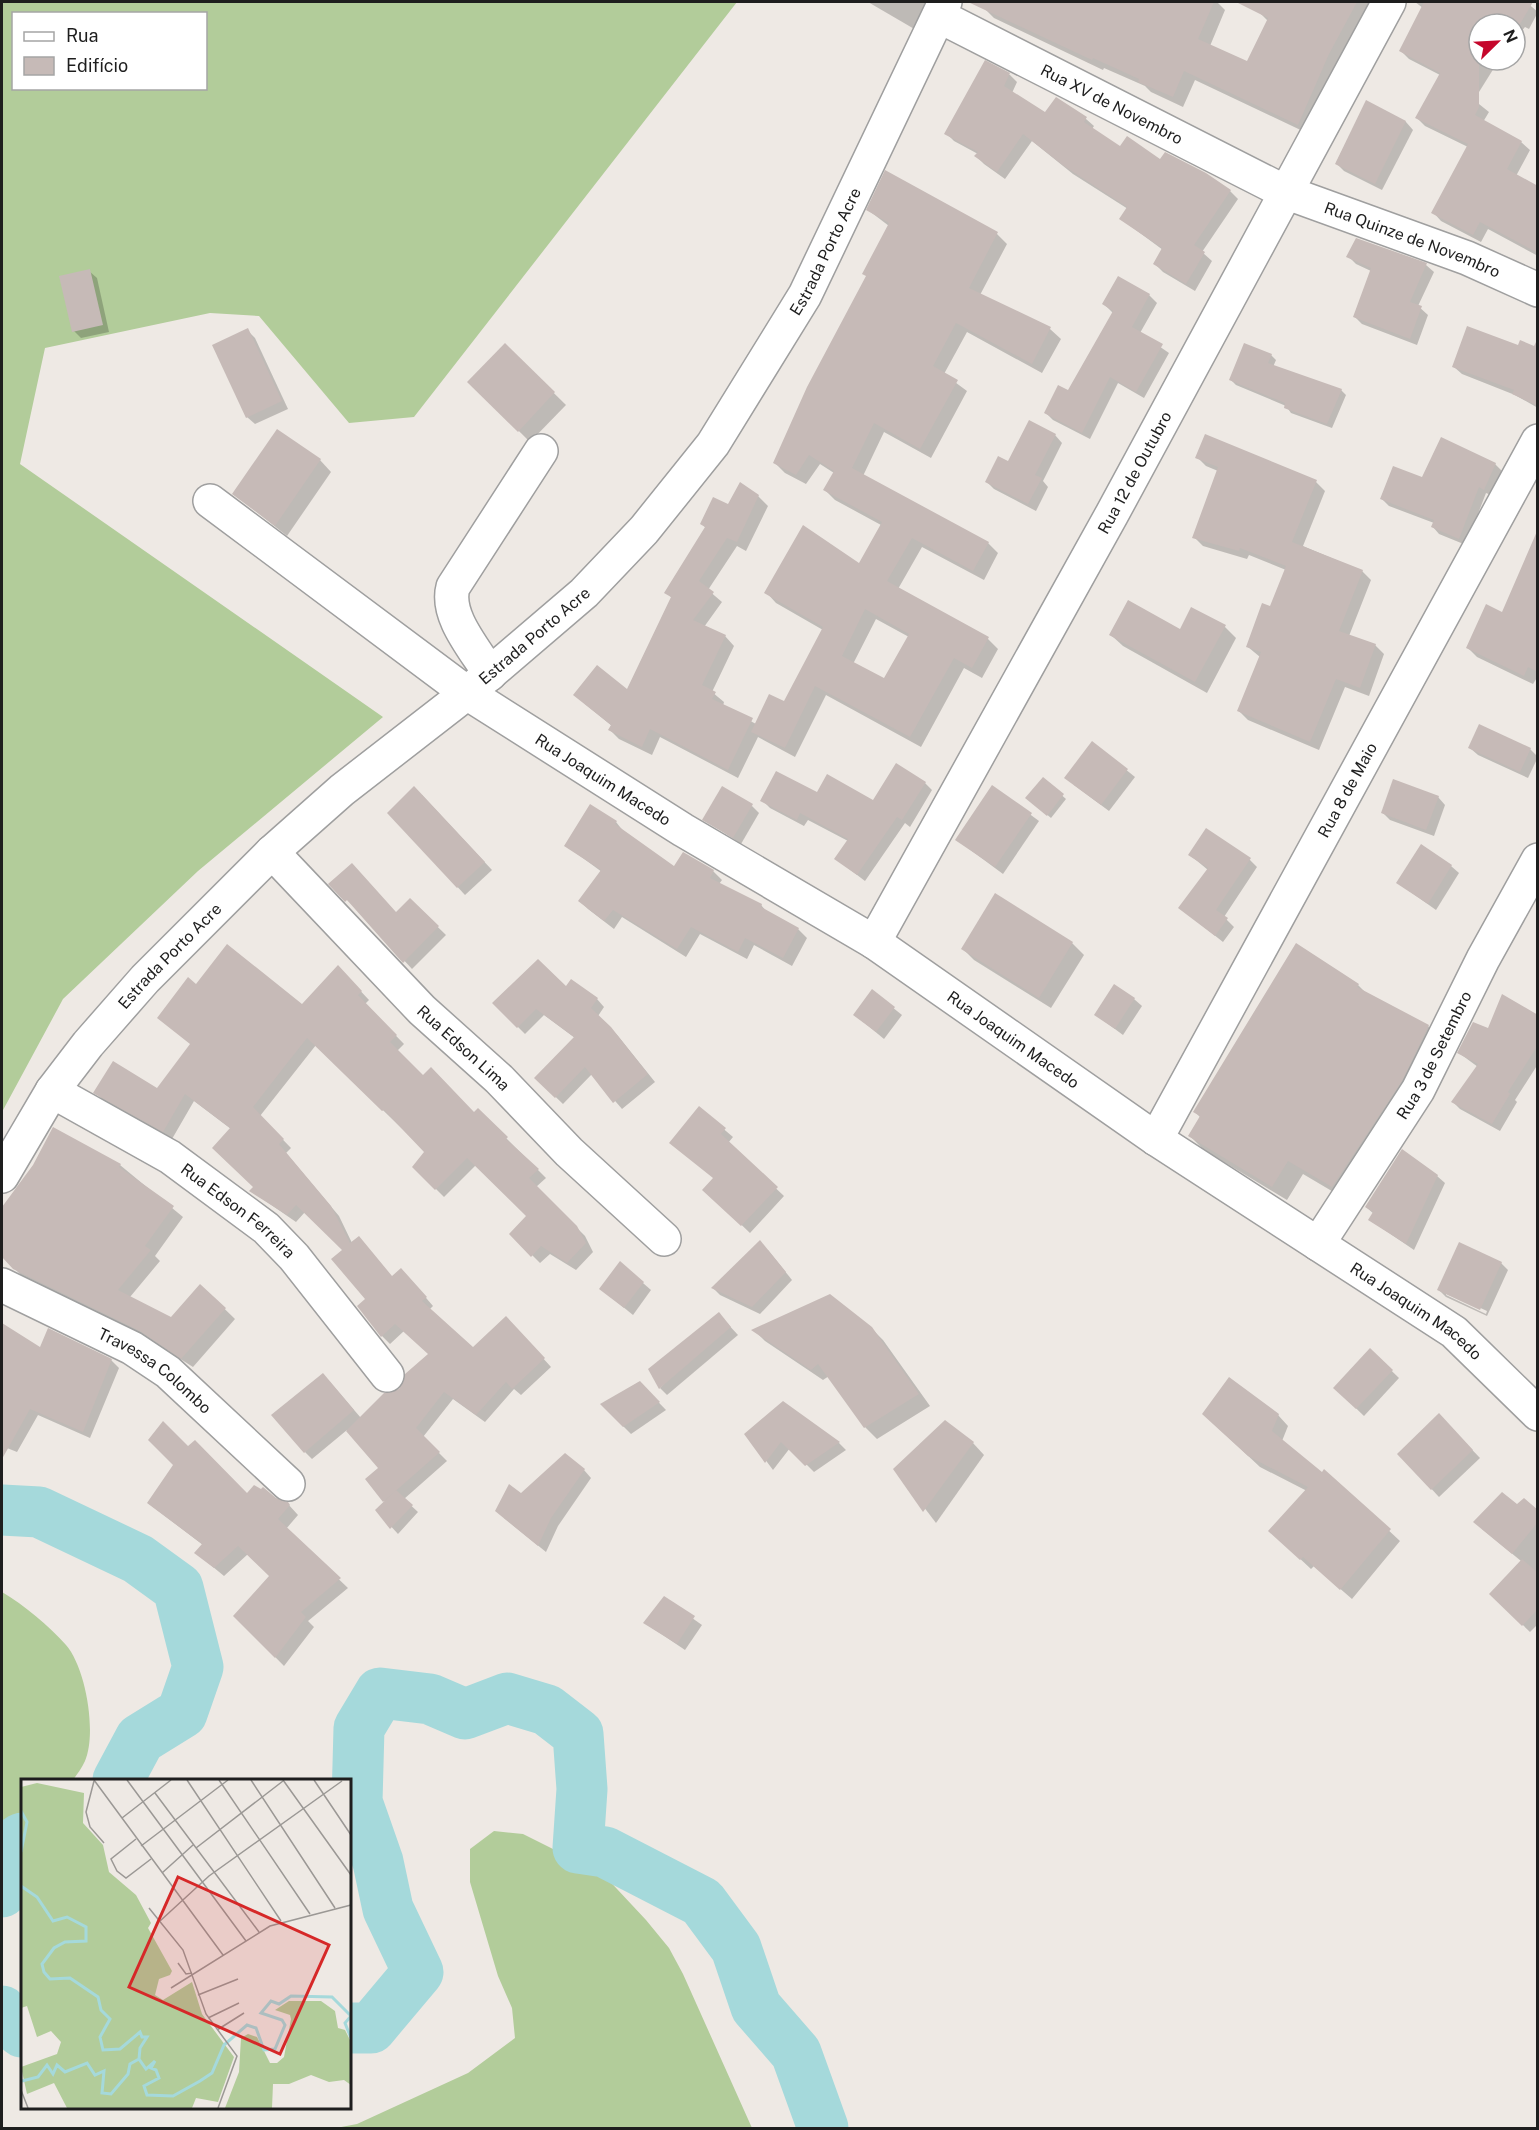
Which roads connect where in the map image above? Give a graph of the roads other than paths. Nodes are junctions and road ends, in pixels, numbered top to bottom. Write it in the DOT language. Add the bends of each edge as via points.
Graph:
graph roads {
  1 [pos="1389,2"];
  2 [pos="942,9"];
  3 [pos="1285,192"];
  4 [pos="1538,290"];
  5 [pos="1538,441"];
  6 [pos="541,451"];
  7 [pos="210,501"];
  8 [pos="478,683"];
  9 [pos="272,852"];
  10 [pos="1538,860"];
  11 [pos="874,942"];
  12 [pos="52,1091"];
  13 [pos="1155,1139"];
  14 [pos="2,1176"];
  15 [pos="664,1239"];
  16 [pos="1318,1244"];
  17 [pos="2,1284"];
  18 [pos="387,1375"];
  19 [pos="1538,1414"];
  20 [pos="288,1484"];
  1 -- 3 [label="street, Rua 12 de Outubro"];
  2 -- 3 [label="street, Rua XV de Novembro"];
  2 -- 8 [label="street, Estrada Porto Acre" via="805,295 713,444 645,530 584,593"];
  3 -- 4 [label="street, Rua Quinze de Novembro" via="1467,258"];
  3 -- 11 [label="street, Rua 12 de Outubro"];
  5 -- 13 [label="street, Rua 8 de Maio"];
  6 -- 8 [label="street" via="453,587 453,612"];
  7 -- 8 [label="street, Rua Joaquim Macedo"];
  8 -- 9 [label="street, Estrada Porto Acre" via="359,776"];
  8 -- 11 [label="street, Rua Joaquim Macedo" via="682,830"];
  9 -- 12 [label="street, Estrada Porto Acre" via="138,987"];
  9 -- 15 [label="street, Rua Edson Lima" via="422,1010"];
  10 -- 16 [label="street, Rua 3 de Setembro" via="1418,1090"];
  11 -- 13 [label="street, Rua Joaquim Macedo"];
  12 -- 14 [label="street, Estrada Porto Acre"];
  12 -- 18 [label="street, Rua Edson Ferreira" via="170,1158 266,1228 294,1257"];
  13 -- 16 [label="street, Rua Joaquim Macedo"];
  16 -- 19 [label="street, Rua Joaquim Macedo" via="1454,1332"];
  17 -- 20 [label="street, Travessa Colombo" via="132,1348 168,1372"];
}
